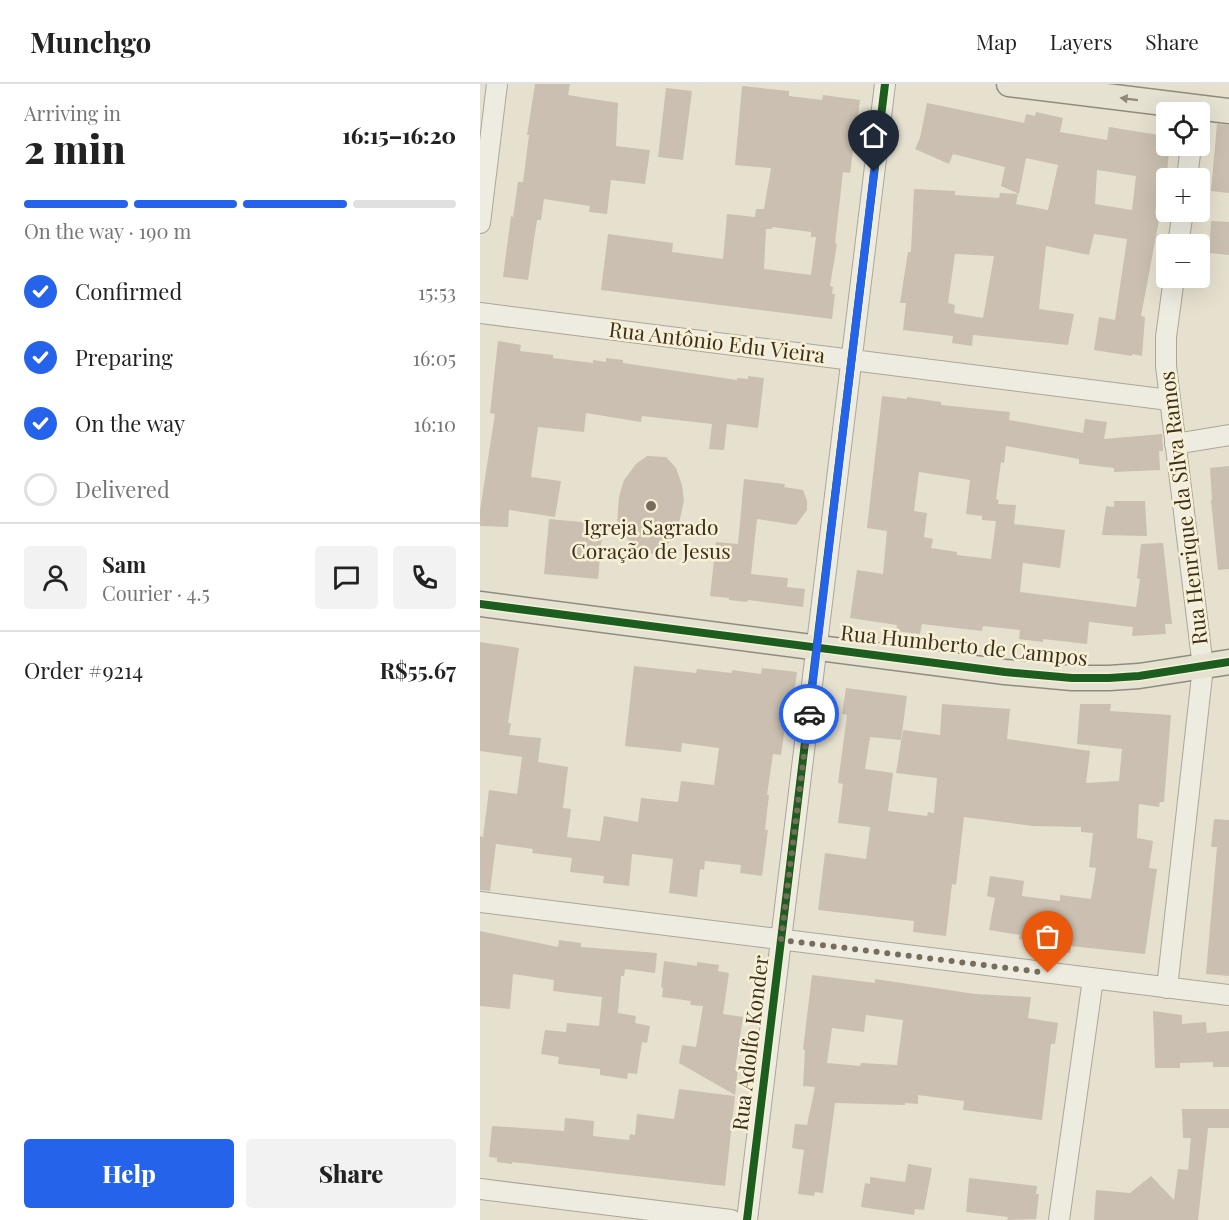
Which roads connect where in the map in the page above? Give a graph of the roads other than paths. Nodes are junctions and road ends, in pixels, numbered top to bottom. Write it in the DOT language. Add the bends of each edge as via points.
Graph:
graph roads {
  1 [pos="497,84"];
  2 [pos="885,84"];
  3 [pos="1009,84"];
  4 [pos="1156,104"];
  5 [pos="1210,110"];
  6 [pos="1229,111"];
  7 [pos="480,223"];
  8 [pos="1173,288"];
  9 [pos="480,313"];
  10 [pos="852,360"];
  11 [pos="1169,400"];
  12 [pos="1229,435"];
  13 [pos="1175,444"];
  14 [pos="480,604"];
  15 [pos="817,648"];
  16 [pos="1229,662"];
  17 [pos="1203,667"];
  18 [pos="480,902"];
  19 [pos="781,940"];
  20 [pos="1093,979"];
  21 [pos="1167,988"];
  22 [pos="1229,995"];
  23 [pos="480,1190"];
  24 [pos="731,1220"];
  25 [pos="747,1220"];
  26 [pos="1059,1220"];
  1 -- 7 [label="street"];
  2 -- 10 [label="street, Rua Adolfo Konder"];
  4 -- 3 [label="main road, one-way"];
  5 -- 6 [label="main road"];
  8 -- 11 [label="street, Rua Henrique da Silva Ramos" via="1166,337"];
  9 -- 10 [label="street, Rua Antônio Edu Vieira"];
  10 -- 11 [label="street, Rua Antônio Edu Vieira"];
  10 -- 15 [label="street, Rua Adolfo Konder"];
  11 -- 13 [label="street, Rua Henrique da Silva Ramos"];
  12 -- 13 [label="street"];
  13 -- 17 [label="street, Rua Henrique da Silva Ramos"];
  14 -- 15 [label="main road, Rua Humberto de Campos"];
  15 -- 17 [label="main road, Rua Humberto de Campos" via="1072,678"];
  15 -- 19 [label="street, Rua Adolfo Konder"];
  16 -- 17 [label="main road, Rua Humberto de Campos"];
  17 -- 21 [label="street, Rua Henrique da Silva Ramos"];
  18 -- 19 [label="street"];
  19 -- 20 [label="street"];
  19 -- 25 [label="street, Rua Adolfo Konder"];
  20 -- 21 [label="street"];
  20 -- 26 [label="street"];
  21 -- 22 [label="street"];
  23 -- 24 [label="street"];
}
